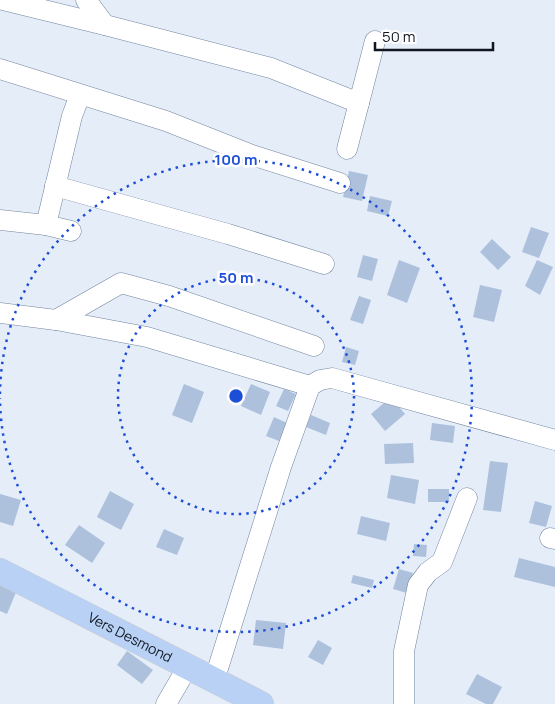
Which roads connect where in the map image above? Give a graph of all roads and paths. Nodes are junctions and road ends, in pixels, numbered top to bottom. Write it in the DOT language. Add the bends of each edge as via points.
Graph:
graph roads {
  1 [pos="3,0"];
  2 [pos="86,0"];
  3 [pos="105,25"];
  4 [pos="375,41"];
  5 [pos="0,70"];
  6 [pos="80,95"];
  7 [pos="359,104"];
  8 [pos="347,149"];
  9 [pos="340,183"];
  10 [pos="55,186"];
  11 [pos="0,220"];
  12 [pos="46,225"];
  13 [pos="71,231"];
  14 [pos="324,264"];
  15 [pos="0,312"];
  16 [pos="56,320"];
  17 [pos="314,346"];
  18 [pos="310,386"];
  19 [pos="555,440"];
  20 [pos="467,498"];
  21 [pos="0,571"];
  22 [pos="187,668"];
  23 [pos="214,681"];
  24 [pos="166,704"];
  25 [pos="261,704"];
  26 [pos="404,704"];
  1 -- 3 [label="street"];
  2 -- 3 [label="street"];
  3 -- 7 [label="street" via="271,68"];
  4 -- 7 [label="street"];
  5 -- 6 [label="street"];
  6 -- 9 [label="street" via="166,121 252,155"];
  6 -- 10 [label="street"];
  7 -- 8 [label="street"];
  10 -- 12 [label="street"];
  10 -- 14 [label="street"];
  11 -- 12 [label="street"];
  12 -- 13 [label="street"];
  15 -- 16 [label="street"];
  16 -- 17 [label="street" via="121,283 169,296"];
  16 -- 18 [label="street" via="147,337"];
  18 -- 19 [label="street" via="332,378"];
  18 -- 23 [label="street" via="281,467"];
  20 -- 26 [label="street" via="442,562 418,585 404,650"];
  21 -- 22 [label="main road, Vers Desmond"];
  22 -- 23 [label="main road, Vers Desmond"];
  22 -- 24 [label="street"];
  23 -- 25 [label="main road, Vers Desmond"];
}
